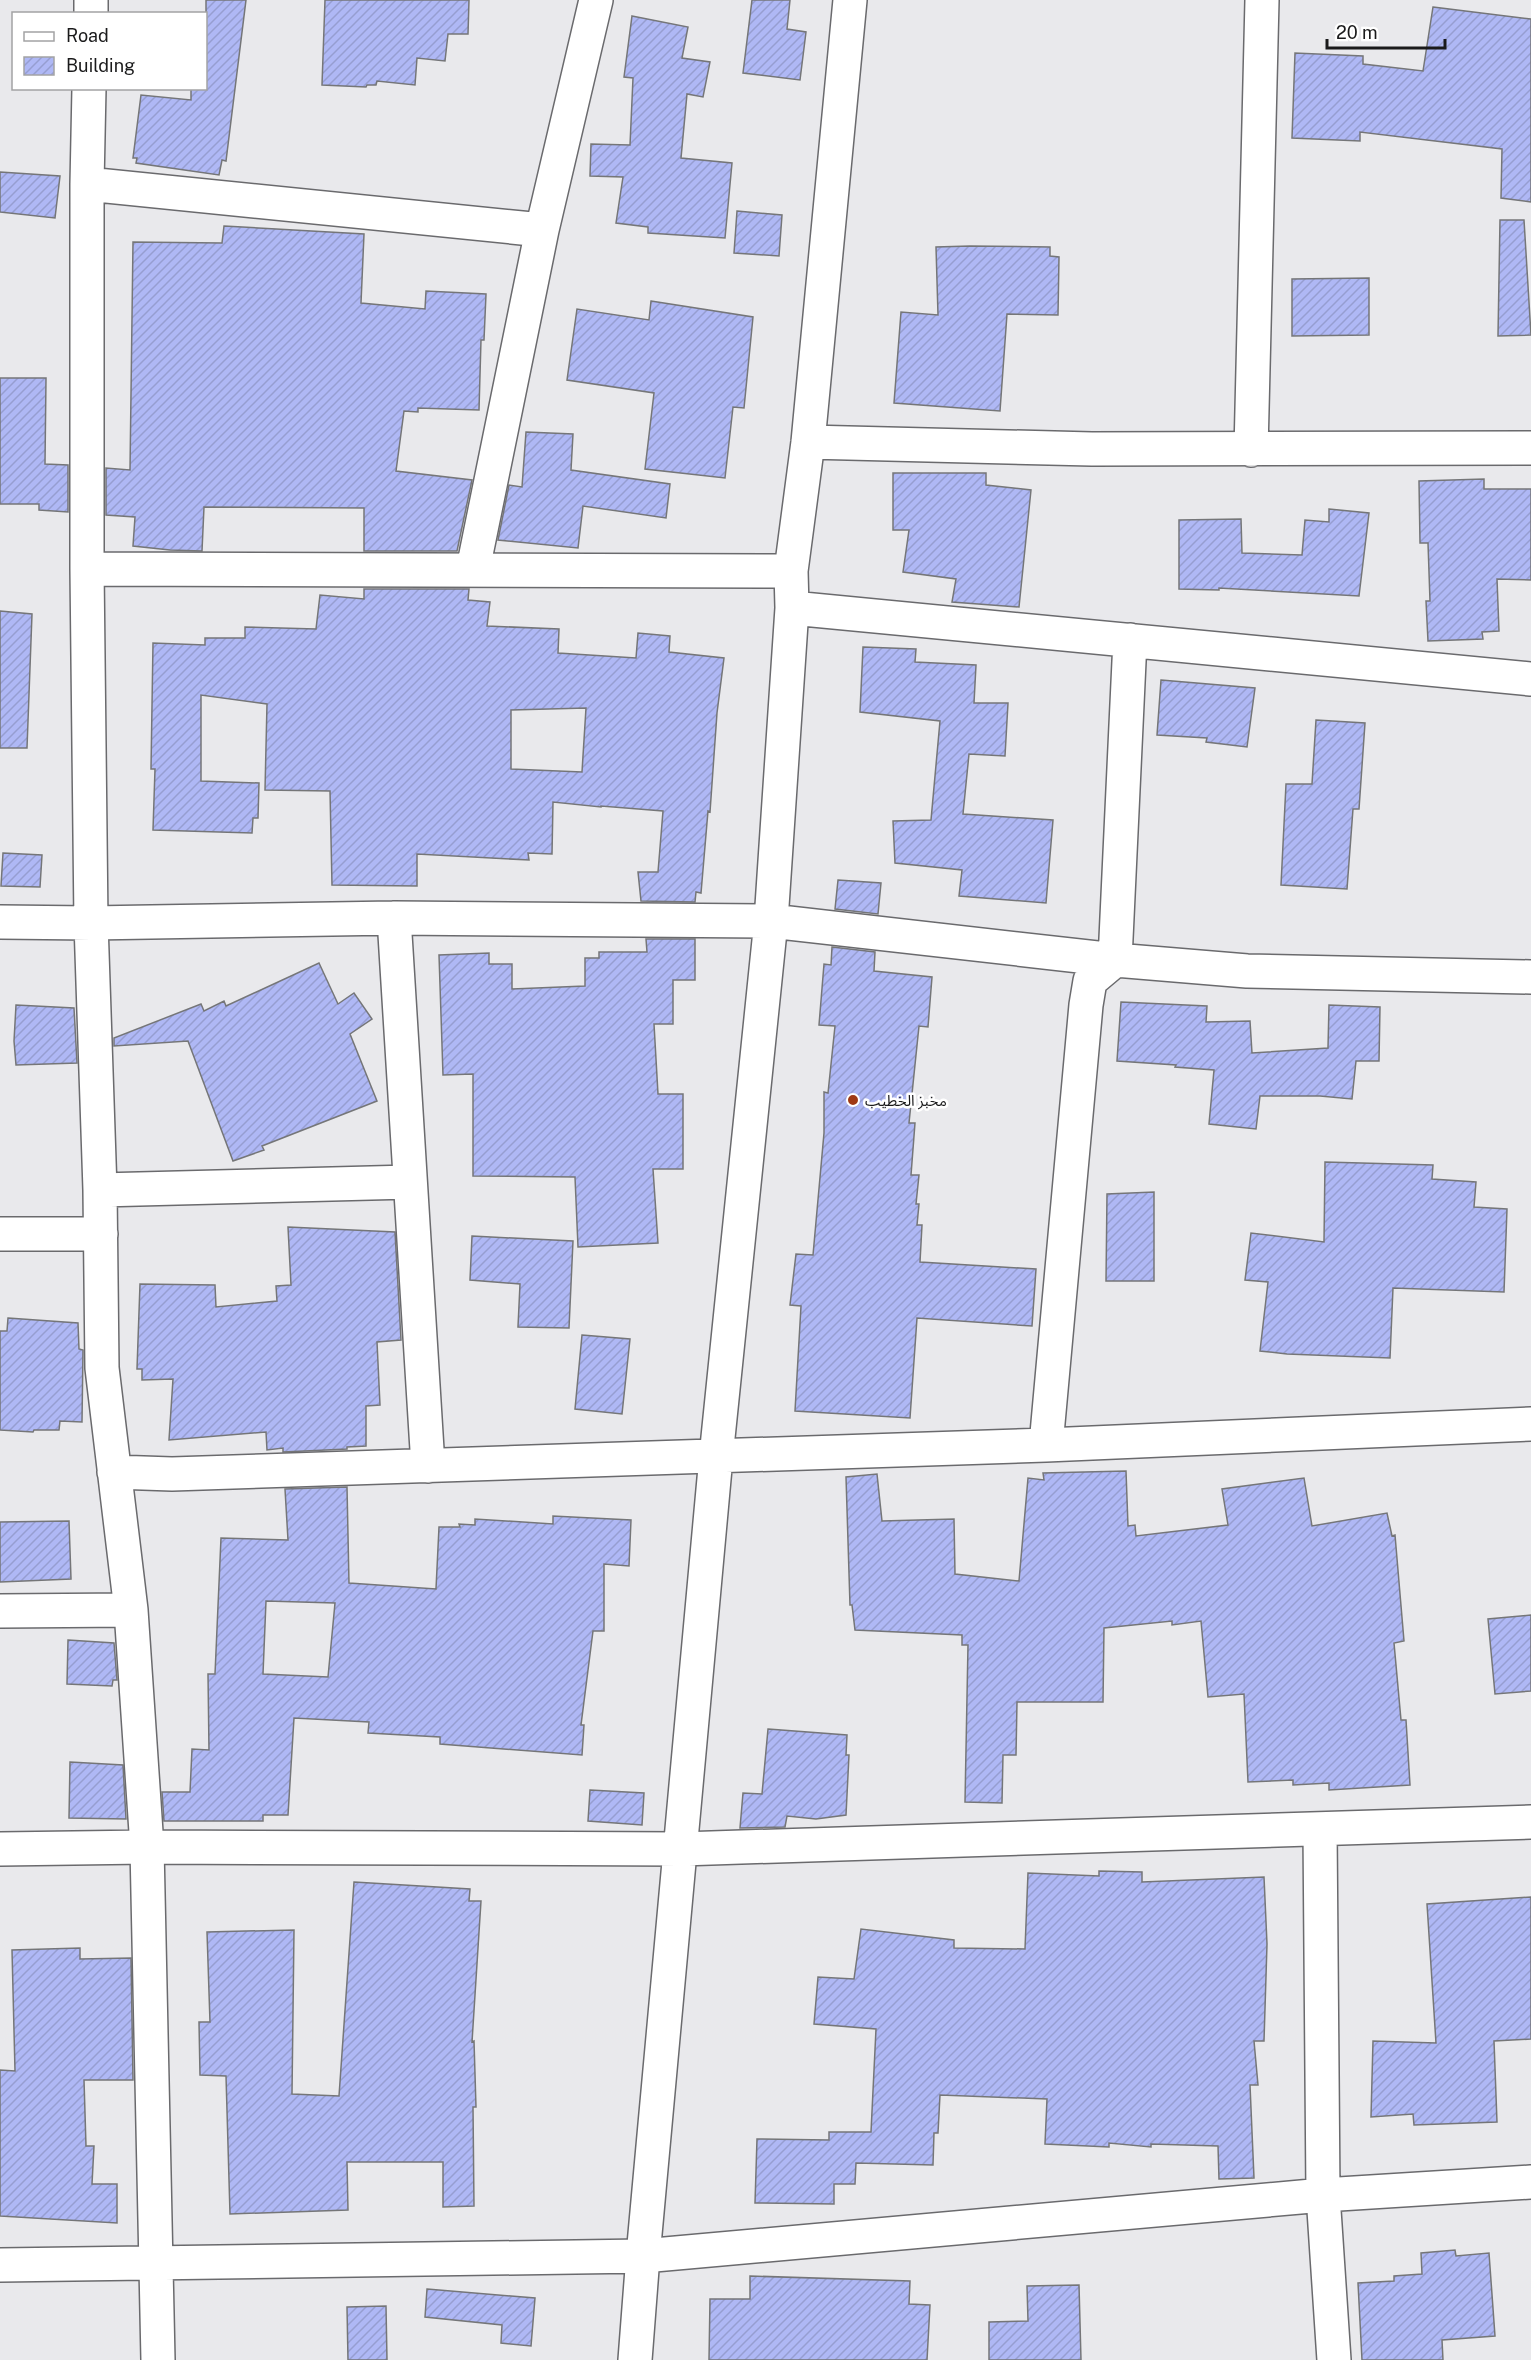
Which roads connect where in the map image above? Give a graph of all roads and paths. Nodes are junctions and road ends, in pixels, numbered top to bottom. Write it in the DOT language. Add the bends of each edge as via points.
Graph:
graph roads {
  1 [pos="596,0"];
  2 [pos="850,0"];
  3 [pos="1262,0"];
  4 [pos="89,90"];
  5 [pos="87,184"];
  6 [pos="542,230"];
  7 [pos="808,442"];
  8 [pos="1531,448"];
  9 [pos="1251,450"];
  10 [pos="87,569"];
  11 [pos="473,569"];
  12 [pos="791,571"];
  13 [pos="792,608"];
  14 [pos="1130,640"];
  15 [pos="1531,679"];
  16 [pos="394,918"];
  17 [pos="771,921"];
  18 [pos="0,922"];
  19 [pos="92,923"];
  20 [pos="1116,960"];
  21 [pos="1531,978"];
  22 [pos="410,1182"];
  23 [pos="100,1190"];
  24 [pos="0,1234"];
  25 [pos="101,1234"];
  26 [pos="1531,1424"];
  27 [pos="1046,1445"];
  28 [pos="716,1457"];
  29 [pos="428,1466"];
  30 [pos="114,1472"];
  31 [pos="131,1610"];
  32 [pos="0,1611"];
  33 [pos="1531,1822"];
  34 [pos="1320,1829"];
  35 [pos="147,1846"];
  36 [pos="681,1848"];
  37 [pos="0,1850"];
  38 [pos="1531,2182"];
  39 [pos="1323,2195"];
  40 [pos="643,2256"];
  41 [pos="156,2263"];
  42 [pos="0,2265"];
  43 [pos="158,2360"];
  44 [pos="635,2360"];
  45 [pos="1334,2360"];
  1 -- 6 [label="street"];
  2 -- 7 [label="street"];
  3 -- 9 [label="street"];
  4 -- 5 [label="street"];
  5 -- 6 [label="street"];
  5 -- 10 [label="street"];
  6 -- 11 [label="street"];
  7 -- 9 [label="street"];
  7 -- 12 [label="street"];
  8 -- 9 [label="street"];
  10 -- 11 [label="street"];
  10 -- 19 [label="street"];
  11 -- 12 [label="street"];
  12 -- 13 [label="street"];
  13 -- 14 [label="street"];
  13 -- 17 [label="street"];
  14 -- 15 [label="street"];
  14 -- 20 [label="street"];
  16 -- 17 [label="street"];
  16 -- 19 [label="street"];
  16 -- 22 [label="street"];
  17 -- 20 [label="street"];
  17 -- 28 [label="street"];
  18 -- 19 [label="street"];
  19 -- 23 [label="street"];
  20 -- 21 [label="street" via="1247,971"];
  20 -- 27 [label="street" via="1090,981 1086,1005"];
  22 -- 23 [label="street"];
  22 -- 29 [label="street"];
  23 -- 25 [label="street"];
  24 -- 25 [label="street"];
  25 -- 30 [label="street" via="102,1368"];
  26 -- 27 [label="street"];
  27 -- 28 [label="street"];
  28 -- 29 [label="street"];
  28 -- 36 [label="street"];
  29 -- 30 [label="street" via="172,1474"];
  30 -- 31 [label="street"];
  31 -- 32 [label="street"];
  31 -- 35 [label="street"];
  33 -- 34 [label="street"];
  34 -- 36 [label="street"];
  34 -- 39 [label="street"];
  35 -- 36 [label="street"];
  35 -- 37 [label="street"];
  35 -- 41 [label="street"];
  36 -- 40 [label="street"];
  38 -- 39 [label="street"];
  39 -- 40 [label="street"];
  39 -- 45 [label="street"];
  40 -- 41 [label="street"];
  40 -- 44 [label="street"];
  41 -- 42 [label="street"];
  41 -- 43 [label="street"];
}
